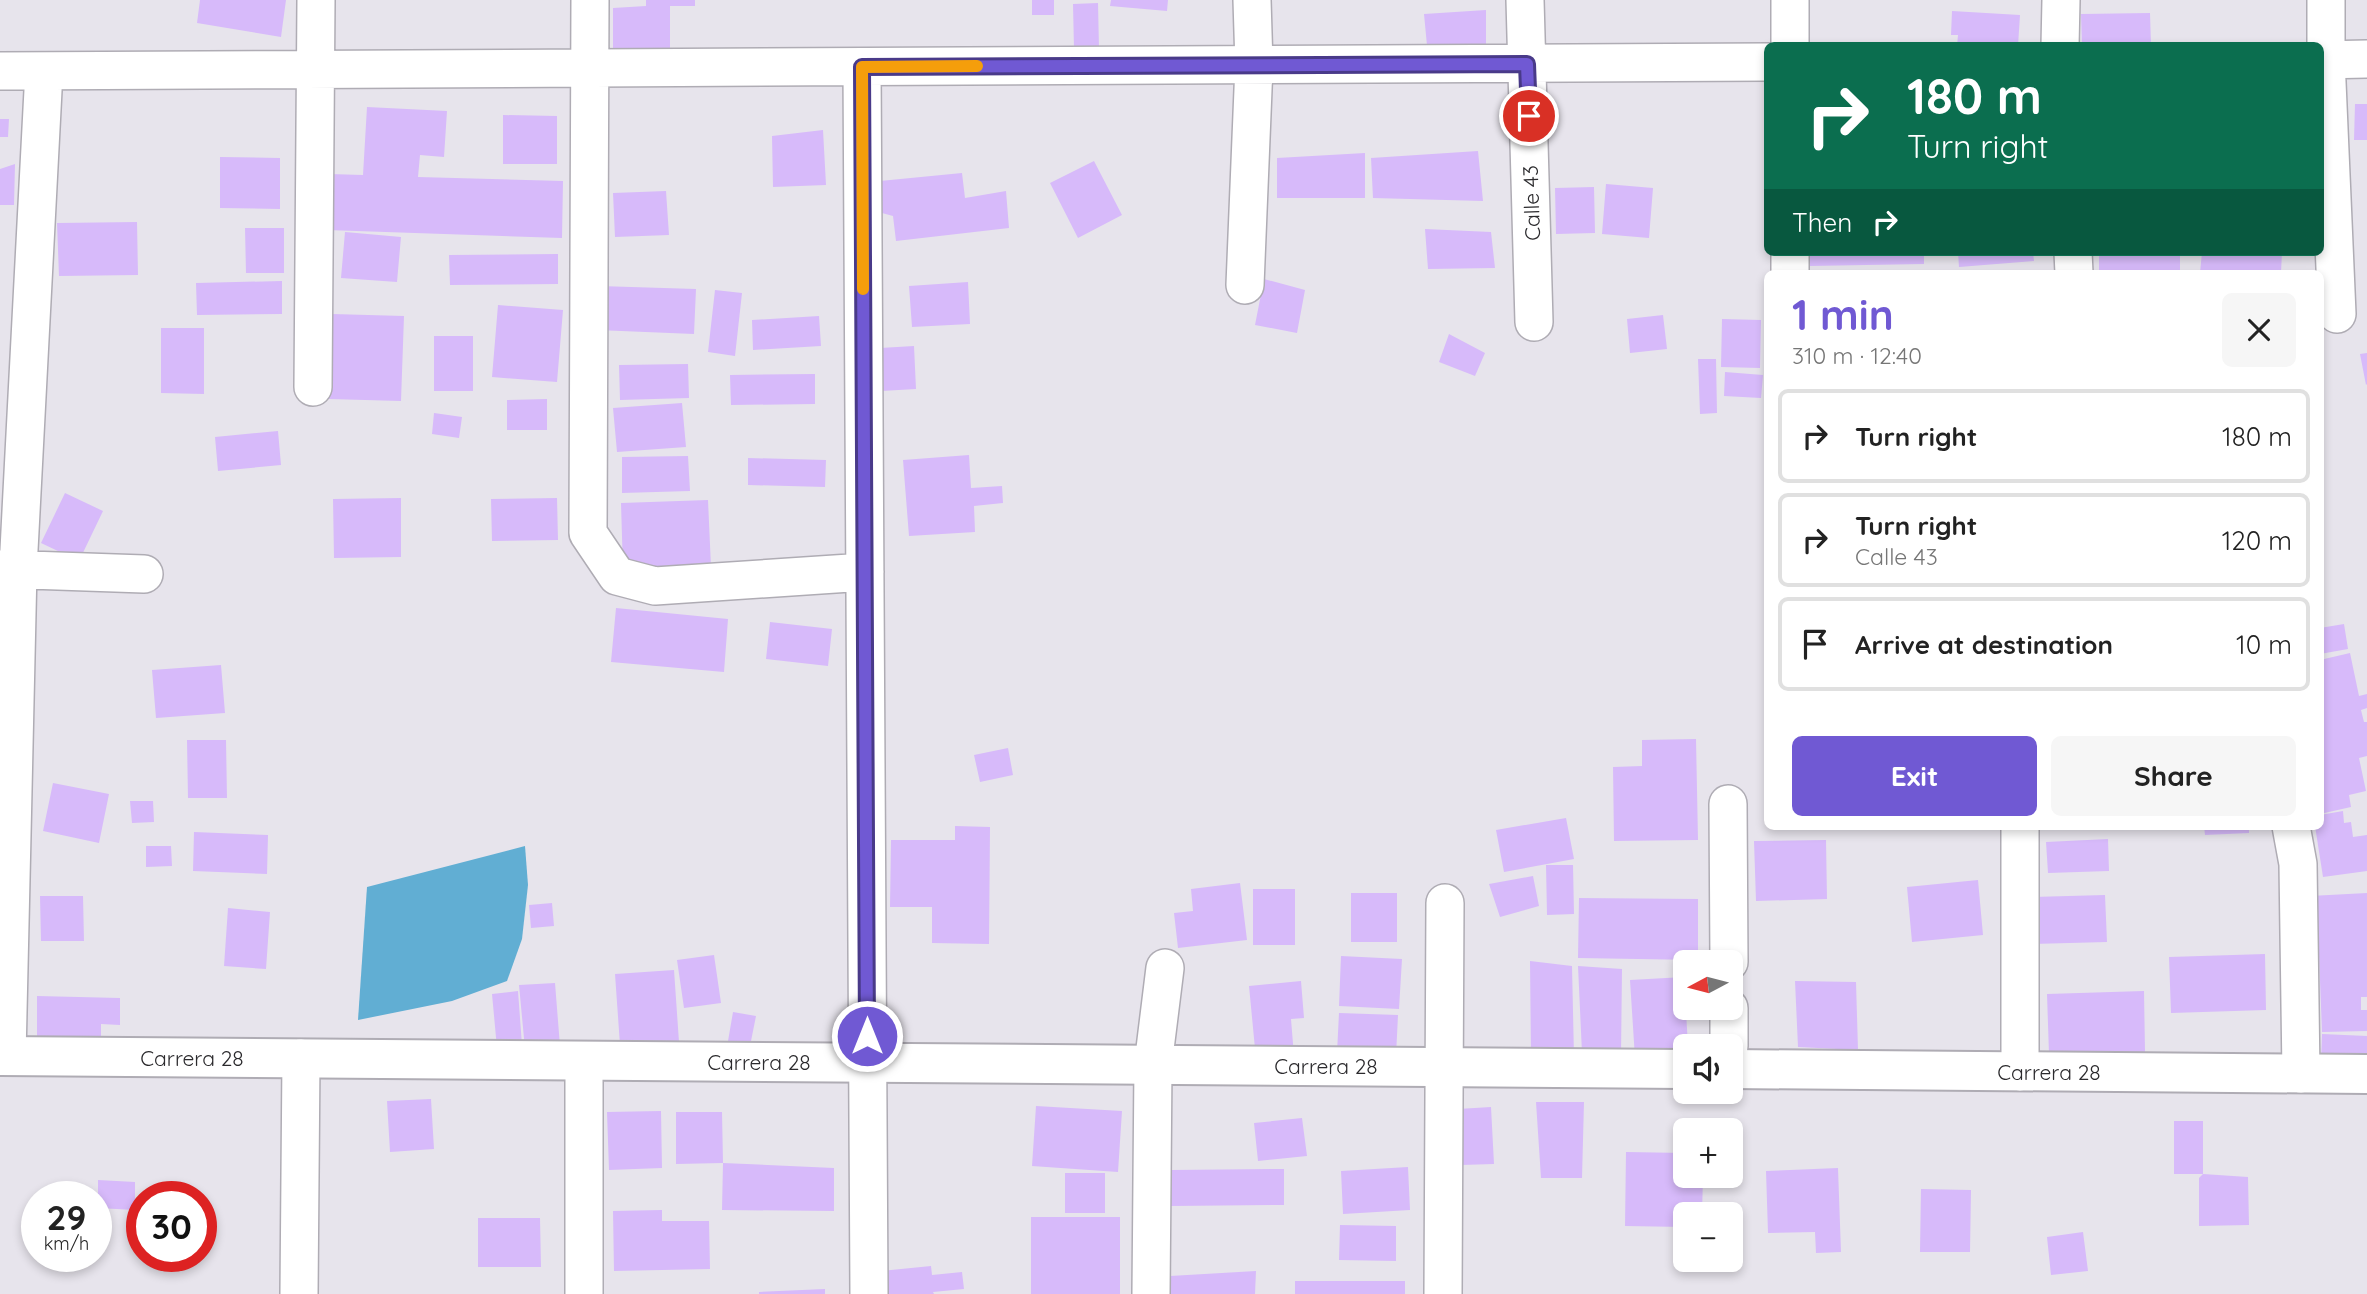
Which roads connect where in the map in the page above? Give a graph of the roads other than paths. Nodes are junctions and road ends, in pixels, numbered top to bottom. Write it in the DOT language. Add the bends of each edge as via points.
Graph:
graph roads {
  1 [pos="316,0"];
  2 [pos="590,0"];
  3 [pos="1252,0"];
  4 [pos="1525,0"];
  5 [pos="1790,0"];
  6 [pos="2061,0"];
  7 [pos="2326,0"];
  8 [pos="1790,42"];
  9 [pos="2060,42"];
  10 [pos="2324,42"];
  11 [pos="2367,59"];
  12 [pos="2324,60"];
  13 [pos="1764,62"];
  14 [pos="1527,64"];
  15 [pos="1254,65"];
  16 [pos="862,67"];
  17 [pos="589,68"];
  18 [pos="315,70"];
  19 [pos="0,71"];
  20 [pos="44,71"];
  21 [pos="2324,78"];
  22 [pos="1245,285"];
  23 [pos="2337,314"];
  24 [pos="1534,322"];
  25 [pos="313,387"];
  26 [pos="9,569"];
  27 [pos="865,572"];
  28 [pos="144,575"];
  29 [pos="1728,803"];
  30 [pos="2020,830"];
  31 [pos="2292,830"];
  32 [pos="1445,903"];
  33 [pos="1729,950"];
  34 [pos="1165,968"];
  35 [pos="3,1056"];
  36 [pos="301,1058"];
  37 [pos="584,1061"];
  38 [pos="867,1063"];
  39 [pos="1153,1065"];
  40 [pos="1443,1067"];
  41 [pos="1673,1069"];
  42 [pos="1743,1069"];
  43 [pos="2020,1072"];
  44 [pos="2301,1074"];
  45 [pos="2367,1074"];
  46 [pos="299,1294"];
  47 [pos="584,1294"];
  48 [pos="869,1294"];
  49 [pos="1151,1294"];
  50 [pos="1443,1294"];
  1 -- 18 [label="street"];
  2 -- 17 [label="street"];
  3 -- 15 [label="street"];
  4 -- 14 [label="street, Calle 43"];
  5 -- 8 [label="street"];
  6 -- 9 [label="street"];
  7 -- 10 [label="street"];
  11 -- 12 [label="street"];
  13 -- 14 [label="street"];
  14 -- 15 [label="street"];
  14 -- 24 [label="street, Calle 43"];
  15 -- 16 [label="street"];
  15 -- 22 [label="street"];
  16 -- 17 [label="street"];
  16 -- 27 [label="street"];
  17 -- 18 [label="street"];
  17 -- 27 [label="street" via="588,533 617,576 655,586"];
  18 -- 20 [label="street"];
  18 -- 25 [label="street"];
  19 -- 20 [label="street"];
  20 -- 26 [label="street"];
  21 -- 23 [label="street"];
  26 -- 28 [label="street"];
  26 -- 35 [label="street"];
  27 -- 38 [label="street"];
  29 -- 33 [label="street"];
  30 -- 43 [label="street"];
  31 -- 44 [label="street" via="2298,864"];
  32 -- 40 [label="street"];
  34 -- 39 [label="street"];
  35 -- 36 [label="street, Carrera 28"];
  36 -- 37 [label="street, Carrera 28"];
  36 -- 46 [label="street"];
  37 -- 38 [label="street, Carrera 28"];
  37 -- 47 [label="street"];
  38 -- 39 [label="street, Carrera 28"];
  38 -- 48 [label="street"];
  39 -- 40 [label="street, Carrera 28"];
  39 -- 49 [label="street"];
  40 -- 41 [label="street, Carrera 28"];
  40 -- 50 [label="street"];
  42 -- 43 [label="street, Carrera 28"];
  43 -- 44 [label="street, Carrera 28"];
  44 -- 45 [label="street, Carrera 28"];
}
